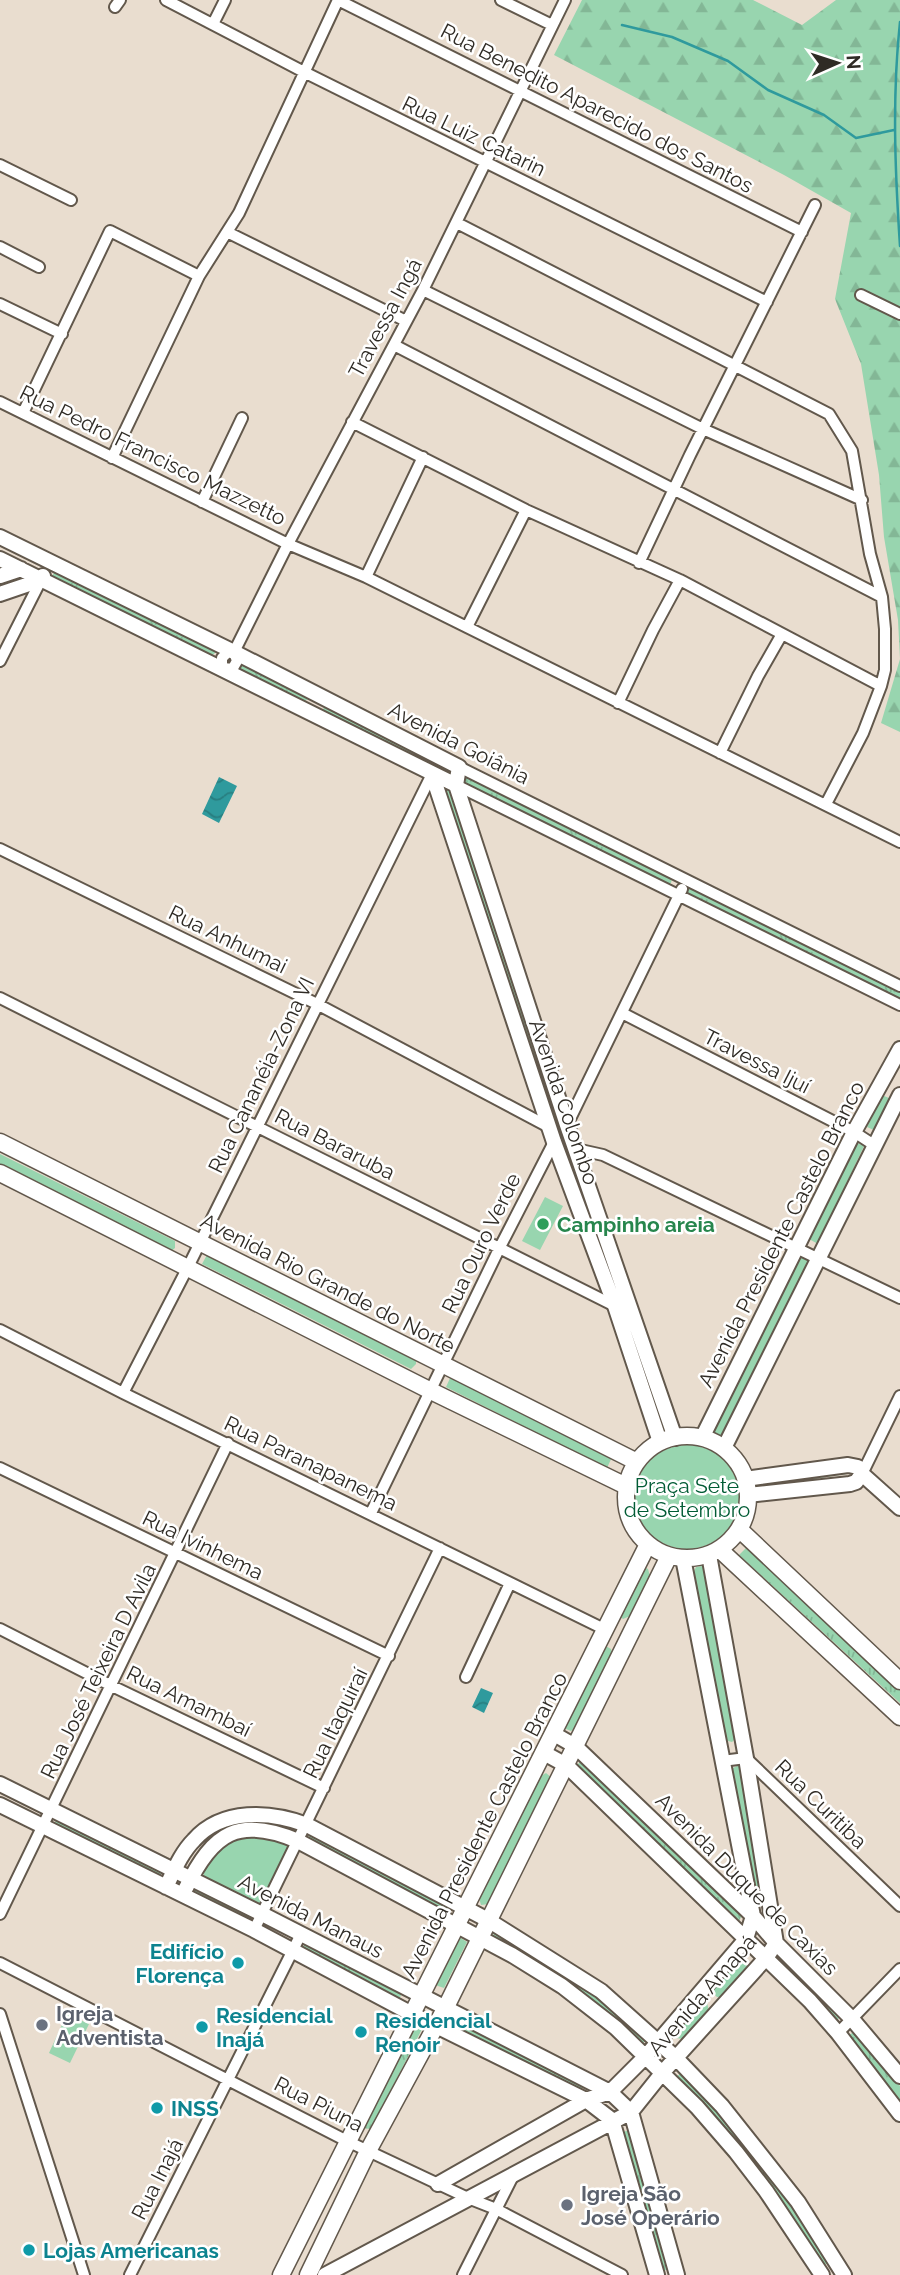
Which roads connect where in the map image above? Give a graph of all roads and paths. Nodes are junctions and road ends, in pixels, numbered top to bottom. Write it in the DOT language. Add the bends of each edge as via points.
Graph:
graph roads {
  1 [pos="166,0"];
  2 [pos="225,0"];
  3 [pos="338,0"];
  4 [pos="500,0"];
  5 [pos="565,0"];
  6 [pos="213,24"];
  7 [pos="552,25"];
  8 [pos="304,72"];
  9 [pos="520,92"];
  10 [pos="486,163"];
  11 [pos="0,165"];
  12 [pos="71,200"];
  13 [pos="814,205"];
  14 [pos="457,223"];
  15 [pos="227,232"];
  16 [pos="802,232"];
  17 [pos="0,247"];
  18 [pos="39,267"];
  19 [pos="200,276"];
  20 [pos="423,290"];
  21 [pos="861,295"];
  22 [pos="767,302"];
  23 [pos="0,304"];
  24 [pos="900,314"];
  25 [pos="406,321"];
  26 [pos="62,334"];
  27 [pos="394,345"];
  28 [pos="736,365"];
  29 [pos="0,402"];
  30 [pos="23,413"];
  31 [pos="242,418"];
  32 [pos="352,422"];
  33 [pos="703,429"];
  34 [pos="423,457"];
  35 [pos="111,458"];
  36 [pos="675,490"];
  37 [pos="862,500"];
  38 [pos="202,502"];
  39 [pos="526,510"];
  40 [pos="0,537"];
  41 [pos="288,544"];
  42 [pos="30,552"];
  43 [pos="0,559"];
  44 [pos="49,562"];
  45 [pos="639,563"];
  46 [pos="21,569"];
  47 [pos="0,576"];
  48 [pos="366,577"];
  49 [pos="41,580"];
  50 [pos="680,580"];
  51 [pos="0,594"];
  52 [pos="882,597"];
  53 [pos="467,627"];
  54 [pos="782,634"];
  55 [pos="234,652"];
  56 [pos="0,661"];
  57 [pos="225,669"];
  58 [pos="881,686"];
  59 [pos="320,697"];
  60 [pos="618,703"];
  61 [pos="311,714"];
  62 [pos="720,754"];
  63 [pos="438,757"];
  64 [pos="459,767"];
  65 [pos="432,774"];
  66 [pos="456,785"];
  67 [pos="826,804"];
  68 [pos="900,842"];
  69 [pos="0,849"];
  70 [pos="686,880"];
  71 [pos="679,894"];
  72 [pos="900,986"];
  73 [pos="0,998"];
  74 [pos="317,1004"];
  75 [pos="900,1005"];
  76 [pos="622,1013"];
  77 [pos="900,1049"];
  78 [pos="880,1086"];
  79 [pos="900,1095"];
  80 [pos="567,1125"];
  81 [pos="257,1126"];
  82 [pos="549,1127"];
  83 [pos="854,1132"];
  84 [pos="0,1142"];
  85 [pos="874,1145"];
  86 [pos="556,1148"];
  87 [pos="576,1149"];
  88 [pos="0,1174"];
  89 [pos="200,1242"];
  90 [pos="796,1248"];
  91 [pos="499,1249"];
  92 [pos="819,1260"];
  93 [pos="188,1267"];
  94 [pos="900,1298"];
  95 [pos="615,1306"];
  96 [pos="0,1330"];
  97 [pos="444,1365"];
  98 [pos="431,1391"];
  99 [pos="123,1393"];
  100 [pos="900,1396"];
  101 [pos="702,1438"];
  102 [pos="668,1440"];
  103 [pos="228,1444"];
  104 [pos="724,1448"];
  105 [pos="637,1462"];
  106 [pos="0,1468"];
  107 [pos="862,1474"];
  108 [pos="626,1486"];
  109 [pos="746,1487"];
  110 [pos="900,1508"];
  111 [pos="371,1513"];
  112 [pos="739,1529"];
  113 [pos="648,1544"];
  114 [pos="440,1548"];
  115 [pos="714,1552"];
  116 [pos="175,1554"];
  117 [pos="676,1557"];
  118 [pos="510,1583"];
  119 [pos="0,1629"];
  120 [pos="606,1630"];
  121 [pos="626,1640"];
  122 [pos="389,1656"];
  123 [pos="466,1676"];
  124 [pos="900,1681"];
  125 [pos="112,1686"];
  126 [pos="900,1717"];
  127 [pos="554,1734"];
  128 [pos="575,1746"];
  129 [pos="544,1753"];
  130 [pos="746,1758"];
  131 [pos="722,1761"];
  132 [pos="566,1765"];
  133 [pos="0,1784"];
  134 [pos="324,1788"];
  135 [pos="0,1805"];
  136 [pos="52,1810"];
  137 [pos="307,1825"];
  138 [pos="43,1827"];
  139 [pos="298,1841"];
  140 [pos="174,1871"];
  141 [pos="190,1879"];
  142 [pos="166,1887"];
  143 [pos="183,1895"];
  144 [pos="900,1906"];
  145 [pos="464,1908"];
  146 [pos="0,1914"];
  147 [pos="262,1914"];
  148 [pos="754,1916"];
  149 [pos="488,1920"];
  150 [pos="455,1925"];
  151 [pos="254,1930"];
  152 [pos="301,1934"];
  153 [pos="480,1938"];
  154 [pos="746,1939"];
  155 [pos="776,1943"];
  156 [pos="292,1950"];
  157 [pos="766,1958"];
  158 [pos="0,1963"];
  159 [pos="900,1969"];
  160 [pos="701,1992"];
  161 [pos="422,1994"];
  162 [pos="446,2007"];
  163 [pos="720,2008"];
  164 [pos="0,2014"];
  165 [pos="412,2014"];
  166 [pos="852,2019"];
  167 [pos="436,2025"];
  168 [pos="838,2033"];
  169 [pos="658,2042"];
  170 [pos="646,2056"];
  171 [pos="676,2058"];
  172 [pos="663,2072"];
  173 [pos="900,2076"];
  174 [pos="228,2079"];
  175 [pos="610,2092"];
  176 [pos="586,2100"];
  177 [pos="631,2112"];
  178 [pos="900,2114"];
  179 [pos="612,2120"];
  180 [pos="347,2141"];
  181 [pos="368,2151"];
  182 [pos="515,2172"];
  183 [pos="438,2184"];
  184 [pos="468,2198"];
  185 [pos="496,2209"];
  186 [pos="842,2271"];
  187 [pos="84,2275"];
  188 [pos="130,2275"];
  189 [pos="281,2275"];
  190 [pos="308,2275"];
  191 [pos="325,2275"];
  192 [pos="463,2275"];
  193 [pos="622,2275"];
  194 [pos="657,2275"];
  195 [pos="677,2275"];
  196 [pos="824,2275"];
  1 -- 6 [label="street, Rua Luiz Catarin"];
  2 -- 6 [label="street"];
  3 -- 8 [label="street"];
  3 -- 9 [label="street, Rua Benedito Aparecido dos Santos"];
  4 -- 7 [label="street"];
  5 -- 7 [label="street, Travessa Ingá"];
  6 -- 8 [label="street, Rua Luiz Catarin"];
  7 -- 9 [label="street, Travessa Ingá"];
  8 -- 10 [label="street, Rua Luiz Catarin"];
  8 -- 15 [label="street"];
  9 -- 10 [label="street, Travessa Ingá"];
  9 -- 16 [label="street, Rua Benedito Aparecido dos Santos"];
  10 -- 14 [label="street, Travessa Ingá"];
  10 -- 22 [label="street, Rua Luiz Catarin"];
  11 -- 12 [label="street"];
  13 -- 16 [label="street"];
  14 -- 20 [label="street, Travessa Ingá"];
  14 -- 28 [label="street"];
  15 -- 19 [label="street"];
  15 -- 25 [label="street"];
  16 -- 22 [label="street"];
  17 -- 18 [label="street"];
  19 -- 26 [label="street" via="110,231"];
  19 -- 35 [label="street"];
  20 -- 25 [label="street, Travessa Ingá"];
  20 -- 33 [label="street"];
  21 -- 24 [label="street"];
  22 -- 28 [label="street"];
  23 -- 26 [label="street"];
  25 -- 27 [label="street, Travessa Ingá"];
  26 -- 30 [label="street"];
  27 -- 32 [label="street, Travessa Ingá"];
  27 -- 36 [label="street"];
  28 -- 33 [label="street"];
  28 -- 37 [label="street" via="829,414 852,451"];
  29 -- 30 [label="street, Rua Pedro Francisco Mazzetto"];
  30 -- 35 [label="street, Rua Pedro Francisco Mazzetto"];
  31 -- 38 [label="street"];
  32 -- 34 [label="street"];
  32 -- 41 [label="street, Travessa Ingá"];
  33 -- 36 [label="street"];
  33 -- 37 [label="street"];
  34 -- 39 [label="street"];
  34 -- 48 [label="street"];
  35 -- 38 [label="street, Rua Pedro Francisco Mazzetto"];
  36 -- 45 [label="street"];
  36 -- 52 [label="street"];
  37 -- 52 [label="street"];
  38 -- 41 [label="street, Rua Pedro Francisco Mazzetto"];
  39 -- 45 [label="street"];
  39 -- 53 [label="street"];
  40 -- 42 [label="street, Avenida Goiânia"];
  41 -- 48 [label="street, Rua Pedro Francisco Mazzetto"];
  41 -- 55 [label="street, Travessa Ingá"];
  42 -- 44 [label="street, Avenida Goiânia"];
  42 -- 46 [label="street"];
  43 -- 46 [label="street, Avenida Goiânia"];
  44 -- 49 [label="street"];
  44 -- 55 [label="street, Avenida Goiânia"];
  45 -- 50 [label="street"];
  46 -- 47 [label="street"];
  46 -- 49 [label="street, Avenida Goiânia"];
  48 -- 53 [label="street, Rua Pedro Francisco Mazzetto"];
  49 -- 51 [label="street"];
  49 -- 56 [label="street"];
  49 -- 57 [label="street, Avenida Goiânia"];
  50 -- 54 [label="street"];
  50 -- 60 [label="street"];
  52 -- 58 [label="street" via="885,670"];
  53 -- 60 [label="street, Rua Pedro Francisco Mazzetto"];
  54 -- 58 [label="street"];
  54 -- 62 [label="street"];
  55 -- 57 [label="street, Travessa Ingá" via="236,665"];
  55 -- 59 [label="street, Avenida Goiânia"];
  57 -- 61 [label="street, Avenida Goiânia"];
  58 -- 67 [label="street" via="863,733"];
  59 -- 61 [label="street"];
  59 -- 63 [label="street, Avenida Goiânia"];
  60 -- 62 [label="street, Rua Pedro Francisco Mazzetto"];
  61 -- 65 [label="street, Avenida Goiânia"];
  62 -- 67 [label="street, Rua Pedro Francisco Mazzetto"];
  63 -- 64 [label="street, Avenida Goiânia"];
  63 -- 65 [label="street"];
  64 -- 66 [label="street"];
  64 -- 70 [label="street, Avenida Goiânia"];
  65 -- 66 [label="street, Avenida Goiânia"];
  65 -- 74 [label="street, Rua Cananéia-Zona VI"];
  65 -- 82 [label="street, Avenida Colombo"];
  66 -- 71 [label="street, Avenida Goiânia"];
  66 -- 80 [label="street, Avenida Colombo"];
  67 -- 68 [label="street, Rua Pedro Francisco Mazzetto"];
  69 -- 74 [label="street, Rua Anhumai"];
  70 -- 71 [label="street"];
  70 -- 72 [label="street, Avenida Goiânia"];
  71 -- 75 [label="street, Avenida Goiânia"];
  71 -- 76 [label="street"];
  73 -- 81 [label="street, Rua Bararuba"];
  74 -- 81 [label="street, Rua Cananéia-Zona VI"];
  74 -- 82 [label="street, Rua Anhumai"];
  76 -- 80 [label="street"];
  76 -- 83 [label="street, Travessa Ijuí"];
  77 -- 78 [label="street, Avenida Presidente Castelo Branco"];
  78 -- 79 [label="street"];
  78 -- 83 [label="street, Avenida Presidente Castelo Branco"];
  79 -- 85 [label="street, Avenida Presidente Castelo Branco"];
  80 -- 82 [label="street"];
  80 -- 87 [label="street, Avenida Colombo"];
  81 -- 89 [label="street, Rua Cananéia-Zona VI"];
  81 -- 91 [label="street, Rua Bararuba"];
  82 -- 86 [label="street, Avenida Colombo"];
  83 -- 85 [label="street, Travessa Ijuí"];
  83 -- 90 [label="street, Avenida Presidente Castelo Branco"];
  84 -- 89 [label="main road, Avenida Rio Grande do Norte"];
  85 -- 92 [label="street, Avenida Presidente Castelo Branco"];
  86 -- 87 [label="street" via="568,1155"];
  86 -- 91 [label="street, Rua Ouro Verde"];
  86 -- 95 [label="street, Avenida Colombo"];
  87 -- 90 [label="street" via="603,1155"];
  87 -- 102 [label="street, Avenida Colombo"];
  88 -- 93 [label="main road"];
  89 -- 93 [label="street, Rua Cananéia-Zona VI"];
  89 -- 97 [label="main road, Avenida Rio Grande do Norte"];
  90 -- 92 [label="street"];
  90 -- 101 [label="street, Avenida Presidente Castelo Branco"];
  91 -- 95 [label="street, Rua Bararuba"];
  91 -- 97 [label="street, Rua Ouro Verde"];
  92 -- 94 [label="street"];
  92 -- 104 [label="street, Avenida Presidente Castelo Branco"];
  93 -- 98 [label="main road"];
  93 -- 99 [label="street, Rua Cananéia-Zona VI"];
  95 -- 102 [label="street, Avenida Colombo"];
  96 -- 99 [label="street, Rua Paranapanema"];
  97 -- 98 [label="street, Rua Ouro Verde"];
  97 -- 105 [label="main road, Avenida Rio Grande do Norte"];
  98 -- 108 [label="main road"];
  98 -- 111 [label="street, Rua Ouro Verde"];
  99 -- 103 [label="street, Rua Paranapanema"];
  100 -- 107 [label="street"];
  101 -- 102 [label="main road"];
  101 -- 104 [label="main road"];
  102 -- 105 [label="main road"];
  103 -- 111 [label="street, Rua Paranapanema"];
  103 -- 116 [label="street, Rua José Teixeira D Avila"];
  104 -- 109 [label="main road" via="737,1463"];
  105 -- 108 [label="main road"];
  106 -- 116 [label="street, Rua Ivinhema"];
  107 -- 109 [label="street" via="850,1484"];
  107 -- 110 [label="street"];
  108 -- 113 [label="main road" via="629,1518"];
  109 -- 112 [label="main road"];
  111 -- 114 [label="street, Rua Paranapanema"];
  112 -- 115 [label="main road"];
  112 -- 124 [label="main road"];
  113 -- 117 [label="main road"];
  113 -- 120 [label="main road, Avenida Presidente Castelo Branco"];
  114 -- 118 [label="street, Rua Paranapanema"];
  114 -- 122 [label="street, Rua Itaquiraí"];
  115 -- 117 [label="main road"];
  115 -- 126 [label="main road"];
  115 -- 130 [label="street, Avenida Amapá"];
  116 -- 122 [label="street, Rua Ivinhema"];
  116 -- 125 [label="street, Rua José Teixeira D Avila"];
  117 -- 121 [label="main road, Avenida Presidente Castelo Branco"];
  117 -- 131 [label="street, Avenida Amapá"];
  118 -- 120 [label="street, Rua Paranapanema"];
  118 -- 123 [label="street"];
  119 -- 125 [label="street, Rua Amambaí"];
  120 -- 121 [label="main road"];
  120 -- 127 [label="main road, Avenida Presidente Castelo Branco"];
  121 -- 128 [label="main road, Avenida Presidente Castelo Branco"];
  122 -- 134 [label="street, Rua Itaquiraí"];
  125 -- 134 [label="street, Rua Amambaí"];
  125 -- 136 [label="street, Rua José Teixeira D Avila"];
  127 -- 128 [label="street, Avenida Duque de Caxias"];
  127 -- 129 [label="main road, Avenida Presidente Castelo Branco"];
  128 -- 132 [label="main road, Avenida Presidente Castelo Branco"];
  128 -- 148 [label="street, Avenida Duque de Caxias"];
  129 -- 132 [label="street, Avenida Duque de Caxias"];
  129 -- 145 [label="main road, Avenida Presidente Castelo Branco"];
  130 -- 131 [label="street"];
  130 -- 144 [label="street, Rua Curitiba"];
  130 -- 155 [label="street, Avenida Amapá"];
  131 -- 148 [label="street, Avenida Amapá"];
  132 -- 149 [label="main road, Avenida Presidente Castelo Branco"];
  132 -- 154 [label="street, Avenida Duque de Caxias"];
  133 -- 136 [label="street, Avenida Manaus"];
  134 -- 137 [label="street, Rua Itaquiraí"];
  135 -- 138 [label="street, Avenida Manaus"];
  136 -- 138 [label="street, Rua José Teixeira D Avila"];
  136 -- 140 [label="street, Avenida Manaus"];
  137 -- 139 [label="street, Rua Itaquiraí"];
  137 -- 140 [label="street" via="261,1814 224,1820 195,1838"];
  137 -- 145 [label="street"];
  138 -- 142 [label="street, Avenida Manaus"];
  138 -- 146 [label="street, Rua José Teixeira D Avila"];
  139 -- 141 [label="street" via="264,1830 238,1832 218,1840"];
  139 -- 147 [label="street, Rua Itaquiraí"];
  139 -- 150 [label="street"];
  140 -- 141 [label="street, Avenida Manaus"];
  140 -- 142 [label="street"];
  141 -- 143 [label="street"];
  141 -- 147 [label="street, Avenida Manaus"];
  142 -- 143 [label="street, Avenida Manaus"];
  143 -- 151 [label="street, Avenida Manaus"];
  145 -- 149 [label="street"];
  145 -- 150 [label="main road, Avenida Presidente Castelo Branco"];
  147 -- 151 [label="street, Rua Itaquiraí"];
  147 -- 152 [label="street, Avenida Manaus"];
  148 -- 154 [label="street, Avenida Amapá"];
  148 -- 155 [label="street, Avenida Duque de Caxias"];
  149 -- 153 [label="main road, Avenida Presidente Castelo Branco"];
  149 -- 169 [label="street" via="601,1991"];
  150 -- 153 [label="street"];
  150 -- 161 [label="main road, Avenida Presidente Castelo Branco"];
  151 -- 156 [label="street, Avenida Manaus"];
  152 -- 156 [label="street, Rua Inajá"];
  152 -- 161 [label="street, Avenida Manaus"];
  153 -- 162 [label="main road, Avenida Presidente Castelo Branco"];
  153 -- 170 [label="street" via="562,1986"];
  154 -- 157 [label="street, Avenida Duque de Caxias"];
  154 -- 160 [label="street, Avenida Amapá"];
  155 -- 157 [label="street, Avenida Amapá"];
  155 -- 166 [label="street, Avenida Duque de Caxias"];
  156 -- 165 [label="street, Avenida Manaus"];
  156 -- 174 [label="street, Rua Inajá"];
  157 -- 163 [label="street, Avenida Amapá"];
  157 -- 168 [label="street, Avenida Duque de Caxias"];
  158 -- 174 [label="street, Rua Piuna"];
  159 -- 166 [label="street"];
  160 -- 163 [label="street"];
  160 -- 169 [label="street, Avenida Amapá"];
  161 -- 162 [label="street, Avenida Manaus"];
  161 -- 165 [label="main road, Avenida Presidente Castelo Branco"];
  162 -- 167 [label="main road, Avenida Presidente Castelo Branco"];
  162 -- 175 [label="street, Avenida Manaus"];
  163 -- 171 [label="street, Avenida Amapá"];
  164 -- 187 [label="street"];
  165 -- 167 [label="street, Avenida Manaus"];
  165 -- 180 [label="main road, Avenida Presidente Castelo Branco"];
  166 -- 168 [label="street"];
  166 -- 173 [label="street, Avenida Duque de Caxias"];
  167 -- 176 [label="street, Avenida Manaus"];
  167 -- 181 [label="main road, Avenida Presidente Castelo Branco"];
  168 -- 178 [label="street, Avenida Duque de Caxias"];
  169 -- 170 [label="street, Avenida Amapá"];
  169 -- 171 [label="street"];
  170 -- 172 [label="street"];
  170 -- 175 [label="street, Avenida Amapá"];
  171 -- 172 [label="street, Avenida Amapá"];
  171 -- 186 [label="street" via="766,2160"];
  172 -- 177 [label="street, Avenida Amapá"];
  172 -- 196 [label="street" via="759,2182"];
  174 -- 180 [label="street, Rua Piuna"];
  174 -- 188 [label="street, Rua Inajá"];
  175 -- 176 [label="street, Avenida Amapá"];
  175 -- 177 [label="street, Avenida Manaus"];
  176 -- 179 [label="street, Avenida Manaus"];
  176 -- 183 [label="street, Avenida Amapá"];
  177 -- 179 [label="street, Avenida Amapá"];
  177 -- 195 [label="street"];
  179 -- 182 [label="street, Avenida Amapá"];
  179 -- 194 [label="street"];
  180 -- 181 [label="street, Rua Piuna"];
  180 -- 189 [label="main road, Avenida Presidente Castelo Branco"];
  181 -- 183 [label="street, Rua Piuna"];
  181 -- 190 [label="main road, Avenida Presidente Castelo Branco"];
  182 -- 184 [label="street, Avenida Amapá"];
  182 -- 185 [label="street"];
  183 -- 184 [label="street, Rua Piuna"];
  184 -- 185 [label="street, Rua Piuna"];
  184 -- 191 [label="street, Avenida Amapá"];
  185 -- 192 [label="street"];
  185 -- 193 [label="street, Rua Piuna"];
  186 -- 196 [label="street"];
}
